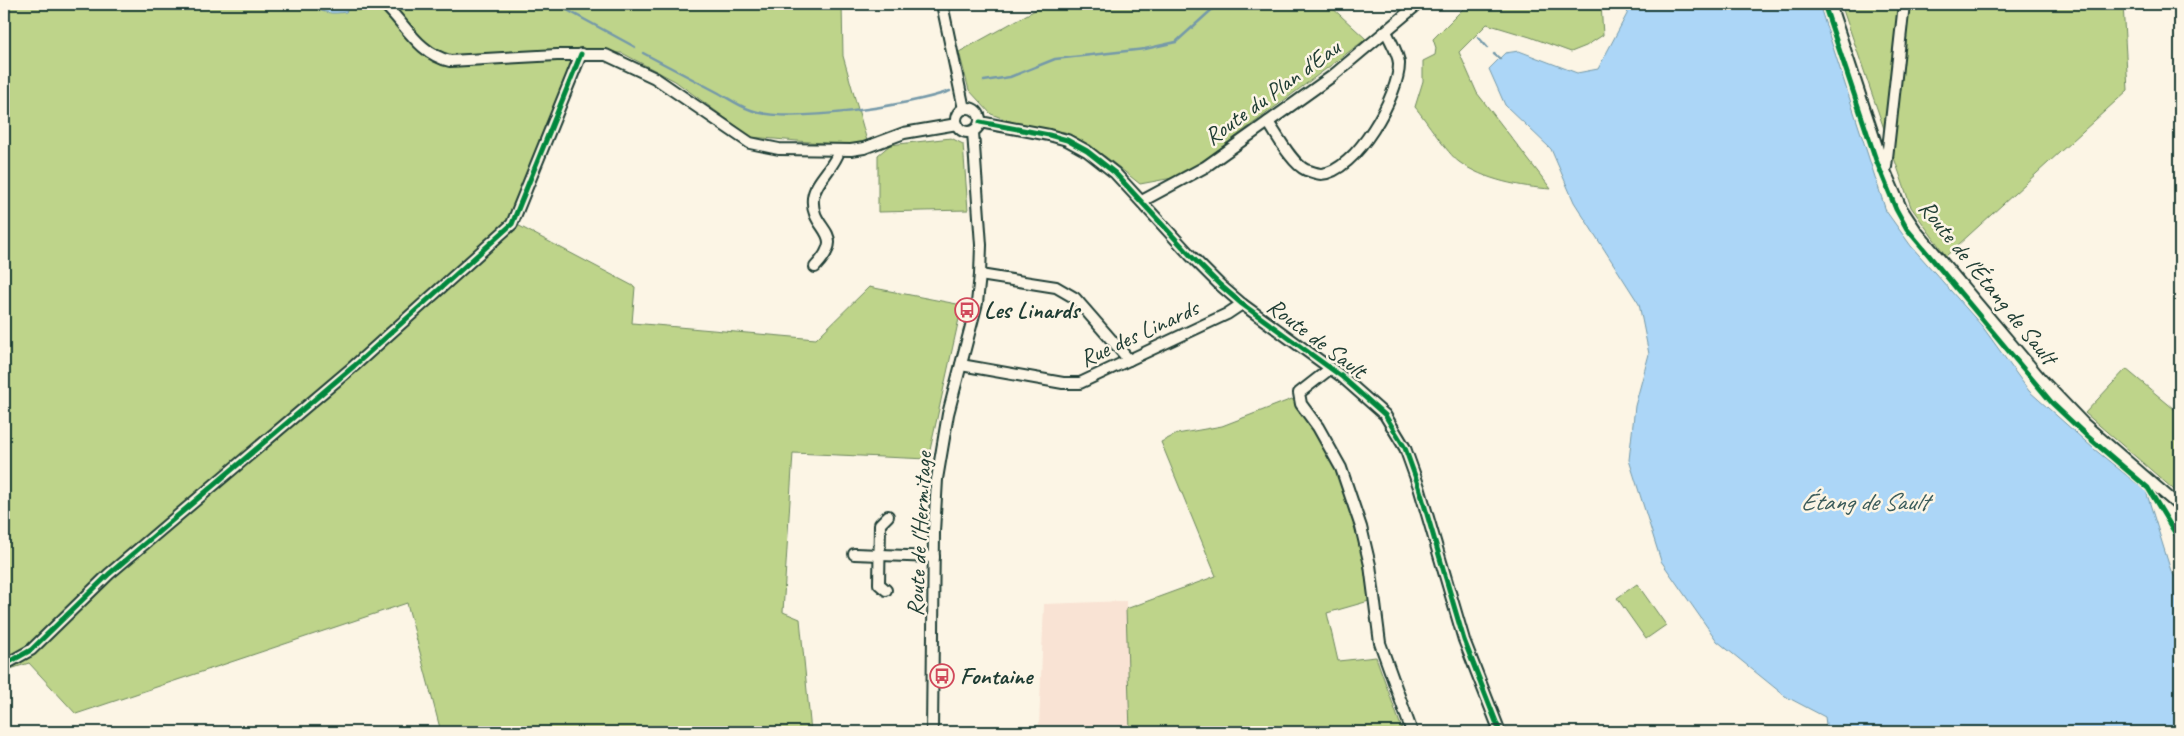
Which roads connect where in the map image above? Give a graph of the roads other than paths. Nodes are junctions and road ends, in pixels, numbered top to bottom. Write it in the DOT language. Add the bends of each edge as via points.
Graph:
graph roads {
  1 [pos="384,4"];
  2 [pos="942,4"];
  3 [pos="1418,4"];
  4 [pos="1830,4"];
  5 [pos="1904,4"];
  6 [pos="1386,31"];
  7 [pos="581,54"];
  8 [pos="964,109"];
  9 [pos="980,122"];
  10 [pos="1268,122"];
  11 [pos="957,124"];
  12 [pos="972,132"];
  13 [pos="838,151"];
  14 [pos="1885,171"];
  15 [pos="1142,201"];
  16 [pos="815,267"];
  17 [pos="980,275"];
  18 [pos="1242,304"];
  19 [pos="1129,360"];
  20 [pos="961,366"];
  21 [pos="1331,368"];
  22 [pos="2180,507"];
  23 [pos="888,516"];
  24 [pos="854,554"];
  25 [pos="880,555"];
  26 [pos="934,556"];
  27 [pos="886,590"];
  28 [pos="4,665"];
  29 [pos="932,732"];
  30 [pos="1412,732"];
  31 [pos="1500,732"];
  1 -- 7 [label="street" via="422,48 436,58 450,61"];
  2 -- 8 [label="street"];
  3 -- 6 [label="street, Route du Plan d'Eau"];
  4 -- 14 [label="street, Route de l'Étang de Sault"];
  5 -- 14 [label="street"];
  6 -- 10 [label="street, Route du Plan d'Eau" via="1331,77"];
  6 -- 10 [label="street" via="1399,63 1394,91 1358,152 1340,167 1322,174 1304,169"];
  7 -- 13 [label="street" via="606,55 639,69 750,143 779,149"];
  7 -- 28 [label="street" via="512,224 354,366 109,574 31,650"];
  8 -- 9 [label="street" via="976,111"];
  8 -- 11 [label="street" via="957,117"];
  9 -- 12 [label="street"];
  9 -- 15 [label="street, Route de Sault" via="1067,140 1115,173"];
  10 -- 15 [label="street, Route du Plan d'Eau" via="1188,177"];
  11 -- 12 [label="street" via="965,132"];
  11 -- 13 [label="street" via="904,133 864,148"];
  12 -- 17 [label="street, Route de l'Hermitage" via="981,245"];
  13 -- 16 [label="street" via="814,196 815,214 830,242 830,249"];
  14 -- 22 [label="street, Route de l'Étang de Sault" via="1917,232 2040,378 2084,424"];
  15 -- 18 [label="street, Route de Sault" via="1191,256"];
  17 -- 19 [label="street" via="1056,287 1066,292 1075,298"];
  17 -- 20 [label="street, Route de l'Hermitage" via="977,303"];
  18 -- 19 [label="street, Rue des Linards"];
  18 -- 21 [label="street, Route de Sault"];
  19 -- 20 [label="street, Rue des Linards" via="1072,384"];
  20 -- 26 [label="street, Route de l'Hermitage" via="948,414 937,479"];
  21 -- 30 [label="street" via="1299,393 1301,404 1341,468 1361,527 1370,566 1380,643"];
  21 -- 31 [label="street, Route de Sault" via="1385,415 1405,448 1464,640"];
  23 -- 25 [label="street" via="880,524"];
  24 -- 25 [label="street"];
  25 -- 26 [label="street"];
  25 -- 27 [label="street" via="879,584"];
  26 -- 29 [label="street, Route de l'Hermitage"];
}
